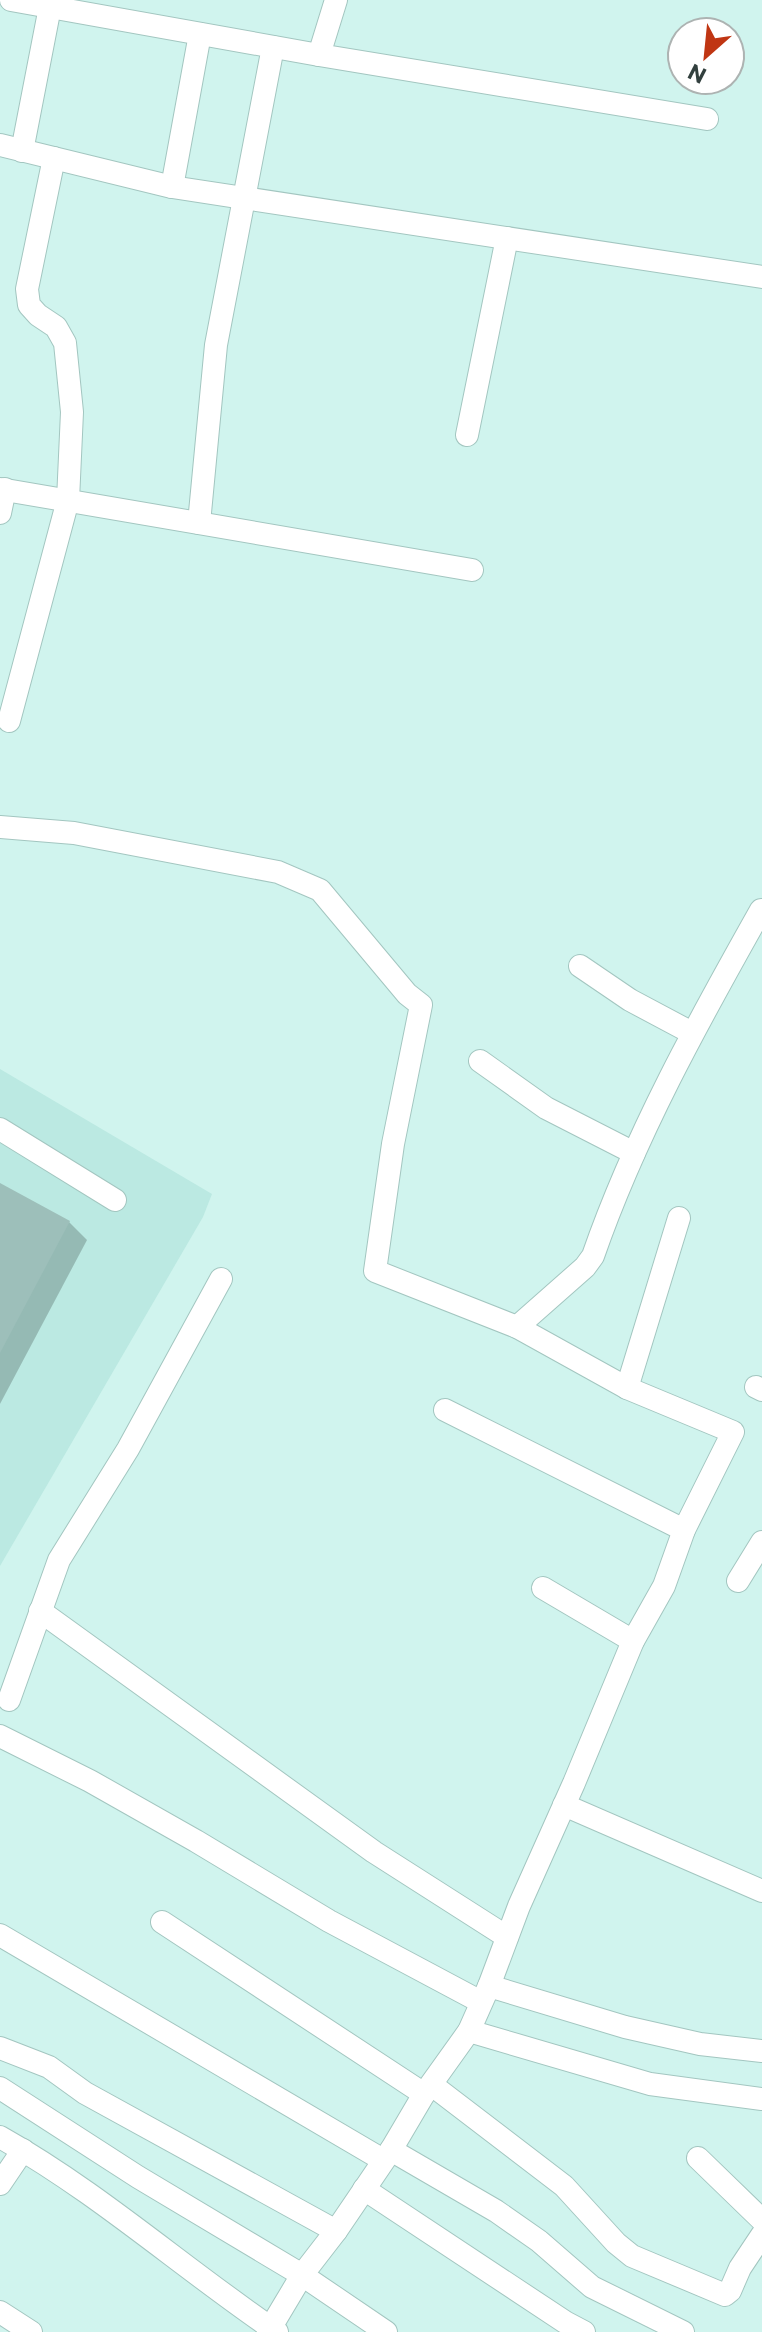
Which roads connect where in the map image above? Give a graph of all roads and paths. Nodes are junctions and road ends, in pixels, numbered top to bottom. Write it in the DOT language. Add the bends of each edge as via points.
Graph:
graph roads {
  1 [pos="11,0"];
  2 [pos="336,0"];
  3 [pos="50,7"];
  4 [pos="200,34"];
  5 [pos="273,47"];
  6 [pos="319,55"];
  7 [pos="707,119"];
  8 [pos="0,145"];
  9 [pos="22,151"];
  10 [pos="54,158"];
  11 [pos="172,187"];
  12 [pos="245,198"];
  13 [pos="507,238"];
  14 [pos="762,277"];
  15 [pos="467,435"];
  16 [pos="2,489"];
  17 [pos="68,500"];
  18 [pos="0,513"];
  19 [pos="199,523"];
  20 [pos="472,570"];
  21 [pos="9,721"];
  22 [pos="0,827"];
  23 [pos="761,910"];
  24 [pos="580,966"];
  25 [pos="692,1033"];
  26 [pos="480,1061"];
  27 [pos="0,1129"];
  28 [pos="634,1153"];
  29 [pos="115,1200"];
  30 [pos="679,1218"];
  31 [pos="221,1279"];
  32 [pos="517,1327"];
  33 [pos="627,1388"];
  34 [pos="445,1410"];
  35 [pos="684,1530"];
  36 [pos="762,1542"];
  37 [pos="738,1581"];
  38 [pos="543,1588"];
  39 [pos="40,1611"];
  40 [pos="633,1641"];
  41 [pos="9,1700"];
  42 [pos="0,1736"];
  43 [pos="564,1805"];
  44 [pos="762,1891"];
  45 [pos="162,1922"];
  46 [pos="0,1935"];
  47 [pos="507,1937"];
  48 [pos="485,1994"];
  49 [pos="469,2031"];
  50 [pos="0,2048"];
  51 [pos="762,2051"];
  52 [pos="0,2088"];
  53 [pos="428,2090"];
  54 [pos="762,2099"];
  55 [pos="0,2137"];
  56 [pos="23,2150"];
  57 [pos="387,2155"];
  58 [pos="698,2158"];
  59 [pos="0,2184"];
  60 [pos="364,2189"];
  61 [pos="762,2220"];
  62 [pos="336,2231"];
  63 [pos="762,2235"];
  64 [pos="302,2275"];
  65 [pos="0,2312"];
  66 [pos="272,2331"];
  67 [pos="31,2332"];
  68 [pos="386,2332"];
  69 [pos="584,2332"];
  70 [pos="683,2332"];
  1 -- 3 [label="street"];
  2 -- 6 [label="street"];
  3 -- 4 [label="street"];
  3 -- 9 [label="street"];
  4 -- 5 [label="street"];
  4 -- 11 [label="street"];
  5 -- 6 [label="street"];
  5 -- 12 [label="street"];
  6 -- 7 [label="street"];
  8 -- 9 [label="street"];
  9 -- 10 [label="street"];
  10 -- 11 [label="street"];
  10 -- 17 [label="street" via="27,289 29,305 56,327 65,343 72,412"];
  11 -- 12 [label="street"];
  12 -- 13 [label="street"];
  12 -- 19 [label="street" via="216,345"];
  13 -- 14 [label="street"];
  13 -- 15 [label="street"];
  16 -- 17 [label="street"];
  16 -- 18 [label="street"];
  17 -- 19 [label="street"];
  17 -- 21 [label="street"];
  19 -- 20 [label="street"];
  22 -- 32 [label="street" via="74,833 278,872 320,890 421,1005 375,1271"];
  23 -- 25 [label="street"];
  24 -- 25 [label="street"];
  25 -- 28 [label="street"];
  26 -- 28 [label="street" via="546,1108"];
  27 -- 29 [label="street"];
  28 -- 32 [label="street" via="593,1256"];
  30 -- 33 [label="street"];
  31 -- 39 [label="street" via="128,1449 59,1560"];
  32 -- 33 [label="street"];
  33 -- 35 [label="street" via="733,1432"];
  34 -- 35 [label="street"];
  35 -- 40 [label="street" via="664,1586"];
  36 -- 37 [label="street"];
  38 -- 40 [label="street"];
  39 -- 41 [label="street"];
  39 -- 47 [label="street" via="374,1852"];
  40 -- 43 [label="street"];
  42 -- 48 [label="street" via="90,1781 329,1921"];
  43 -- 44 [label="street"];
  43 -- 47 [label="street"];
  45 -- 53 [label="street"];
  46 -- 57 [label="street"];
  47 -- 48 [label="street"];
  48 -- 49 [label="street"];
  48 -- 51 [label="street" via="700,2044"];
  49 -- 53 [label="street"];
  49 -- 54 [label="street" via="650,2084"];
  50 -- 62 [label="street" via="49,2067 85,2093"];
  52 -- 64 [label="street"];
  53 -- 57 [label="street"];
  53 -- 63 [label="street" via="564,2186 632,2256 725,2295"];
  55 -- 56 [label="street"];
  56 -- 59 [label="street"];
  56 -- 66 [label="street"];
  57 -- 60 [label="street"];
  57 -- 70 [label="street" via="496,2211 592,2287"];
  58 -- 61 [label="street"];
  60 -- 62 [label="street"];
  60 -- 69 [label="street"];
  62 -- 64 [label="street"];
  64 -- 66 [label="street"];
  64 -- 68 [label="street"];
  65 -- 67 [label="street"];
}
